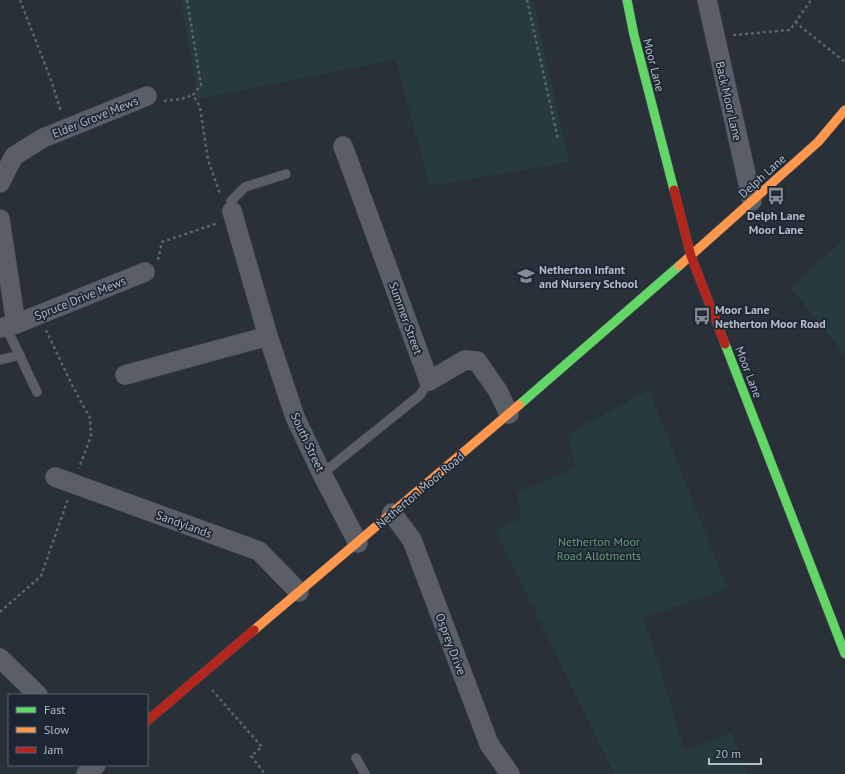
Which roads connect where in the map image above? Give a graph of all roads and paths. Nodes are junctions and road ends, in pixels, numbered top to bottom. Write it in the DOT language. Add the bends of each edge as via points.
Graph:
graph roads {
  1 [pos="20,0"];
  2 [pos="187,0"];
  3 [pos="527,0"];
  4 [pos="627,0"];
  5 [pos="707,0"];
  6 [pos="811,0"];
  7 [pos="796,22"];
  8 [pos="715,36"];
  9 [pos="845,62"];
  10 [pos="193,95"];
  11 [pos="146,96"];
  12 [pos="845,110"];
  13 [pos="66,128"];
  14 [pos="558,139"];
  15 [pos="343,146"];
  16 [pos="286,174"];
  17 [pos="0,181"];
  18 [pos="752,201"];
  19 [pos="233,212"];
  20 [pos="0,219"];
  21 [pos="691,256"];
  22 [pos="145,272"];
  23 [pos="38,315"];
  24 [pos="7,326"];
  25 [pos="268,336"];
  26 [pos="20,355"];
  27 [pos="0,360"];
  28 [pos="125,375"];
  29 [pos="429,381"];
  30 [pos="37,392"];
  31 [pos="510,414"];
  32 [pos="322,474"];
  33 [pos="55,477"];
  34 [pos="73,484"];
  35 [pos="392,513"];
  36 [pos="358,543"];
  37 [pos="299,592"];
  38 [pos="0,612"];
  39 [pos="844,649"];
  40 [pos="0,658"];
  41 [pos="200,677"];
  42 [pos="37,694"];
  43 [pos="148,720"];
  44 [pos="356,758"];
  45 [pos="95,766"];
  46 [pos="86,774"];
  47 [pos="265,774"];
  48 [pos="365,774"];
  49 [pos="510,774"];
  1 -- 13 [label="path" via="51,80"];
  2 -- 10 [label="path" via="201,85"];
  3 -- 14 [label="path"];
  4 -- 21 [label="street, Moor Lane"];
  5 -- 8 [label="street, Back Moor Lane"];
  6 -- 7 [label="path"];
  7 -- 8 [label="path" via="790,30"];
  7 -- 9 [label="path"];
  8 -- 18 [label="street, Back Moor Lane"];
  10 -- 11 [label="path" via="165,101"];
  10 -- 19 [label="path" via="200,107 208,160 224,205"];
  11 -- 13 [label="street, Elder Grove Mews"];
  12 -- 18 [label="street, Delph Lane" via="818,142"];
  13 -- 17 [label="street, Elder Grove Mews" via="43,138 14,156"];
  15 -- 29 [label="street, Summer Street"];
  16 -- 19 [label="lane" via="245,187 231,201"];
  18 -- 21 [label="street, Delph Lane"];
  19 -- 22 [label="path" via="162,242 157,263"];
  19 -- 25 [label="street, South Street"];
  20 -- 24 [label="street"];
  21 -- 31 [label="street, Netherton Moor Road"];
  21 -- 39 [label="street, Moor Lane"];
  22 -- 23 [label="street, Spruce Drive Mews"];
  23 -- 24 [label="street, Spruce Drive Mews"];
  23 -- 34 [label="path" via="90,418 91,436"];
  24 -- 26 [label="lane"];
  25 -- 28 [label="street"];
  25 -- 32 [label="street, South Street" via="295,417"];
  26 -- 27 [label="lane"];
  26 -- 30 [label="lane"];
  29 -- 31 [label="street" via="465,360 477,361"];
  29 -- 32 [label="lane" via="420,396"];
  31 -- 35 [label="street, Netherton Moor Road"];
  32 -- 36 [label="street, South Street"];
  33 -- 34 [label="street, Sandylands"];
  34 -- 37 [label="street, Sandylands" via="259,551"];
  34 -- 38 [label="path" via="41,576"];
  35 -- 36 [label="street, Netherton Moor Road"];
  35 -- 49 [label="street, Osprey Drive" via="412,540 489,744"];
  36 -- 37 [label="street, Netherton Moor Road"];
  37 -- 41 [label="street, Netherton Moor Road"];
  40 -- 42 [label="street"];
  41 -- 43 [label="street, Netherton Moor Road"];
  41 -- 47 [label="path" via="262,747 251,756"];
  44 -- 48 [label="lane"];
  45 -- 46 [label="street"];
}
